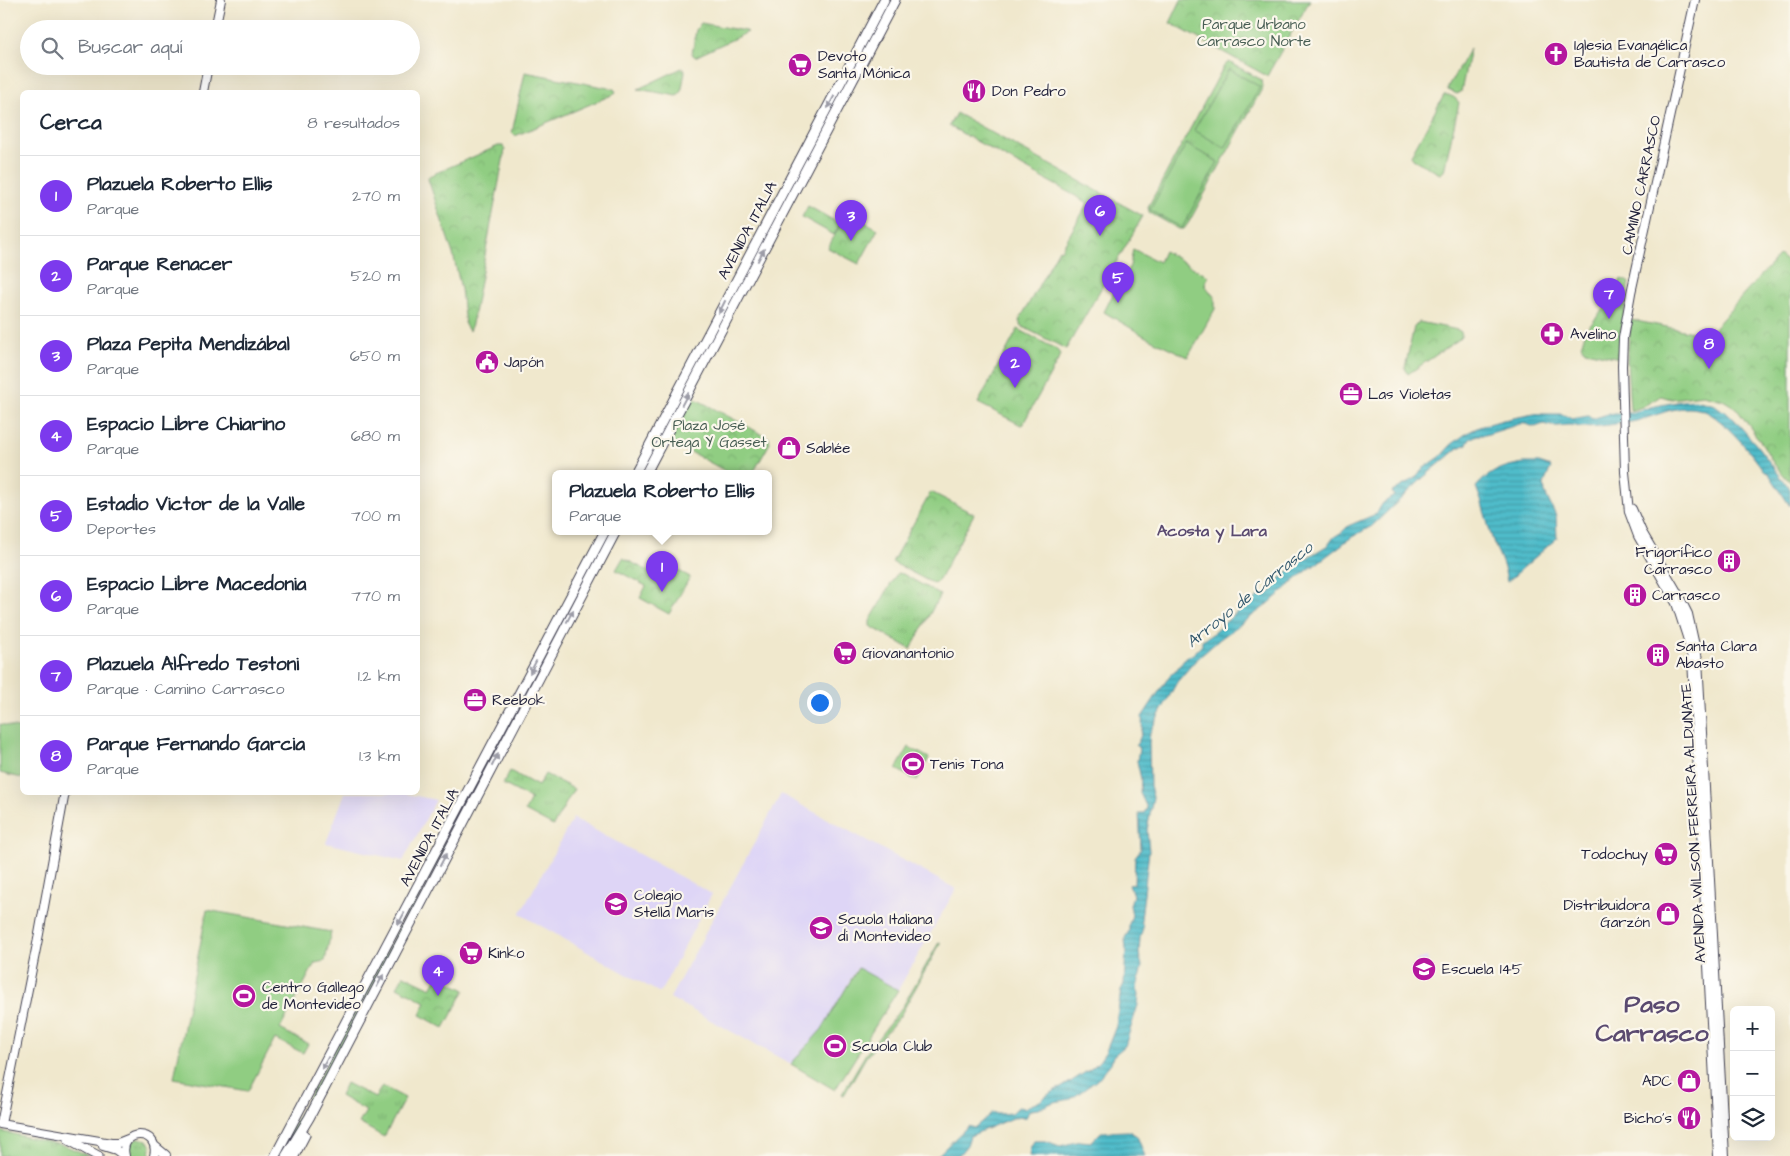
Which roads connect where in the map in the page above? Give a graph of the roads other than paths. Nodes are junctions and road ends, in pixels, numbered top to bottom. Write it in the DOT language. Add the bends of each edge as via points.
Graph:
graph roads {
  1 [pos="221,0"];
  2 [pos="884,0"];
  3 [pos="895,0"];
  4 [pos="1695,0"];
  5 [pos="218,20"];
  6 [pos="858,60"];
  7 [pos="206,75"];
  8 [pos="203,90"];
  9 [pos="1624,436"];
  10 [pos="637,470"];
  11 [pos="648,470"];
  12 [pos="1629,505"];
  13 [pos="603,535"];
  14 [pos="614,535"];
  15 [pos="64,795"];
  16 [pos="309,1118"];
  17 [pos="0,1124"];
  18 [pos="24,1129"];
  19 [pos="128,1139"];
  20 [pos="69,1140"];
  21 [pos="155,1146"];
  22 [pos="98,1156"];
  23 [pos="124,1156"];
  24 [pos="154,1156"];
  25 [pos="161,1156"];
  26 [pos="167,1156"];
  27 [pos="275,1156"];
  28 [pos="286,1156"];
  29 [pos="294,1156"];
  30 [pos="1718,1156"];
  31 [pos="1725,1156"];
  1 -- 5 [label="main road"];
  2 -- 6 [label="main road"];
  3 -- 6 [label="main road, AVENIDA ITALIA"];
  4 -- 9 [label="main road, CAMINO CARRASCO" via="1626,318 1622,366"];
  6 -- 10 [label="main road, AVENIDA ITALIA, one-way"];
  11 -- 6 [label="main road, AVENIDA ITALIA, one-way" via="846,94"];
  7 -- 8 [label="main road"];
  9 -- 12 [label="main road, AVENIDA WILSON FERREIRA ALDUNATE"];
  12 -- 30 [label="main road, AVENIDA WILSON FERREIRA ALDUNATE" via="1638,536 1676,603 1692,659"];
  12 -- 31 [label="main road, AVENIDA WILSON FERREIRA ALDUNATE" via="1685,607 1698,659"];
  13 -- 27 [label="main road, AVENIDA ITALIA, one-way"];
  16 -- 14 [label="main road, AVENIDA ITALIA, one-way"];
  15 -- 17 [label="main road"];
  16 -- 28 [label="main road, AVENIDA ITALIA"];
  16 -- 29 [label="main road" via="309,1127"];
  17 -- 18 [label="main road"];
  18 -- 19 [label="main road" via="114,1144"];
  18 -- 20 [label="main road"];
  19 -- 21 [label="main road" via="142,1135"];
  19 -- 23 [label="main road"];
  20 -- 22 [label="main road"];
  20 -- 23 [label="main road" via="109,1148"];
  21 -- 24 [label="main road"];
  21 -- 26 [label="main road"];
  25 -- 26 [label="main road"];
}
